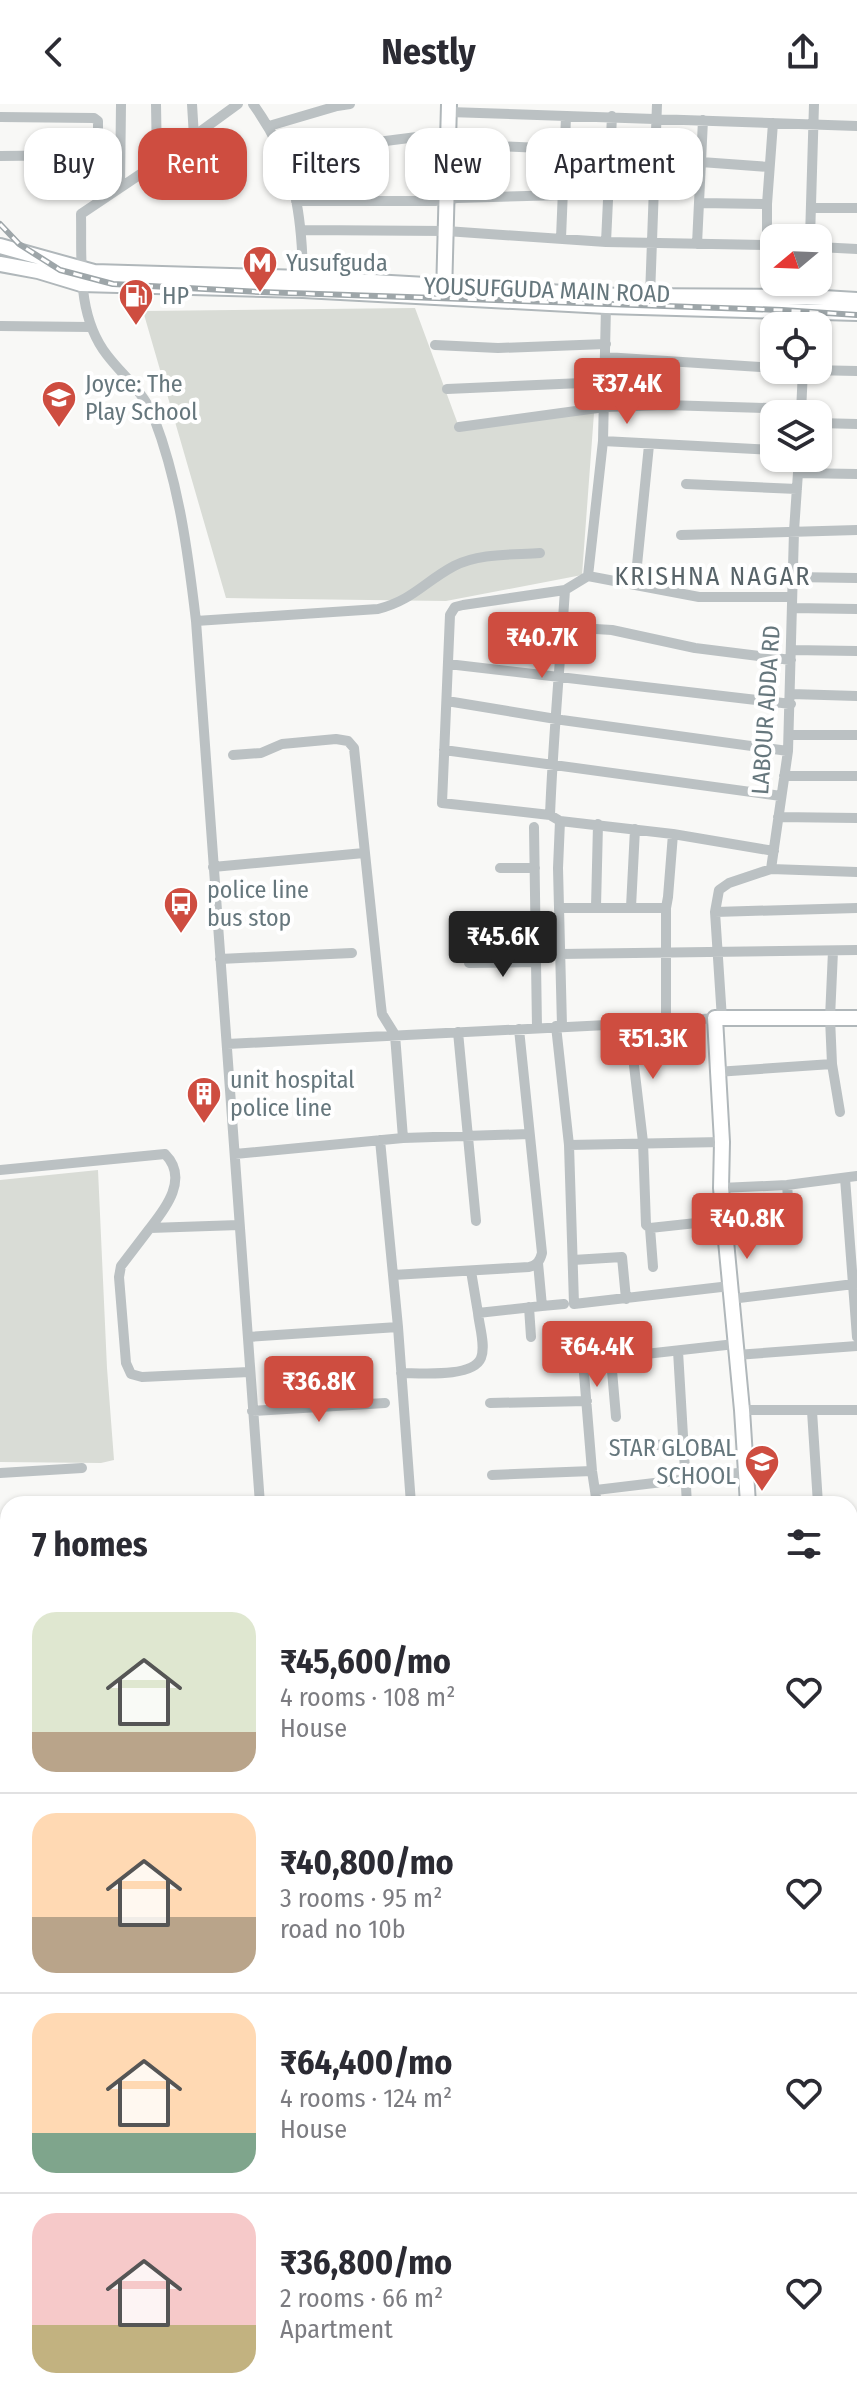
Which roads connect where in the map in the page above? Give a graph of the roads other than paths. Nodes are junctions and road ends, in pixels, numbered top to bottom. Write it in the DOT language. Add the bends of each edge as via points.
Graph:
graph roads {
  1 [pos="121,104"];
  2 [pos="156,104"];
  3 [pos="192,104"];
  4 [pos="238,104"];
  5 [pos="253,104"];
  6 [pos="350,104"];
  7 [pos="657,104"];
  8 [pos="814,104"];
  9 [pos="449,108"];
  10 [pos="612,116"];
  11 [pos="0,117"];
  12 [pos="566,117"];
  13 [pos="657,119"];
  14 [pos="703,120"];
  15 [pos="773,123"];
  16 [pos="814,125"];
  17 [pos="269,126"];
  18 [pos="857,126"];
  19 [pos="121,128"];
  20 [pos="156,128"];
  21 [pos="193,128"];
  22 [pos="206,128"];
  23 [pos="448,128"];
  24 [pos="565,128"];
  25 [pos="703,128"];
  26 [pos="0,156"];
  27 [pos="703,162"];
  28 [pos="769,167"];
  29 [pos="101,200"];
  30 [pos="441,200"];
  31 [pos="447,200"];
  32 [pos="564,200"];
  33 [pos="700,200"];
  34 [pos="296,201"];
  35 [pos="700,203"];
  36 [pos="767,204"];
  37 [pos="857,207"];
  38 [pos="812,208"];
  39 [pos="768,224"];
  40 [pos="811,224"];
  41 [pos="302,230"];
  42 [pos="446,231"];
  43 [pos="561,238"];
  44 [pos="606,242"];
  45 [pos="651,243"];
  46 [pos="697,244"];
  47 [pos="760,245"];
  48 [pos="0,246"];
  49 [pos="832,248"];
  50 [pos="857,249"];
  51 [pos="0,264"];
  52 [pos="82,277"];
  53 [pos="303,278"];
  54 [pos="444,292"];
  55 [pos="650,296"];
  56 [pos="807,297"];
  57 [pos="857,300"];
  58 [pos="606,306"];
  59 [pos="857,313"];
  60 [pos="0,326"];
  61 [pos="90,327"];
  62 [pos="606,344"];
  63 [pos="435,345"];
  64 [pos="605,357"];
  65 [pos="760,367"];
  66 [pos="832,371"];
  67 [pos="857,371"];
  68 [pos="605,382"];
  69 [pos="447,389"];
  70 [pos="605,407"];
  71 [pos="760,409"];
  72 [pos="832,423"];
  73 [pos="857,424"];
  74 [pos="459,427"];
  75 [pos="603,441"];
  76 [pos="649,445"];
  77 [pos="760,449"];
  78 [pos="798,473"];
  79 [pos="857,474"];
  80 [pos="686,484"];
  81 [pos="797,489"];
  82 [pos="857,530"];
  83 [pos="794,531"];
  84 [pos="681,535"];
  85 [pos="540,553"];
  86 [pos="588,576"];
  87 [pos="793,577"];
  88 [pos="857,578"];
  89 [pos="635,585"];
  90 [pos="565,590"];
  91 [pos="792,602"];
  92 [pos="857,609"];
  93 [pos="196,621"];
  94 [pos="562,627"];
  95 [pos="857,651"];
  96 [pos="791,655"];
  97 [pos="448,664"];
  98 [pos="559,676"];
  99 [pos="857,696"];
  100 [pos="791,699"];
  101 [pos="447,701"];
  102 [pos="554,718"];
  103 [pos="789,735"];
  104 [pos="857,735"];
  105 [pos="444,750"];
  106 [pos="788,751"];
  107 [pos="233,755"];
  108 [pos="552,765"];
  109 [pos="784,776"];
  110 [pos="857,776"];
  111 [pos="781,796"];
  112 [pos="778,817"];
  113 [pos="555,818"];
  114 [pos="857,818"];
  115 [pos="598,824"];
  116 [pos="534,827"];
  117 [pos="635,829"];
  118 [pos="673,834"];
  119 [pos="774,851"];
  120 [pos="364,853"];
  121 [pos="213,867"];
  122 [pos="500,868"];
  123 [pos="535,868"];
  124 [pos="771,869"];
  125 [pos="857,872"];
  126 [pos="596,907"];
  127 [pos="631,907"];
  128 [pos="560,908"];
  129 [pos="666,908"];
  130 [pos="857,908"];
  131 [pos="715,912"];
  132 [pos="535,916"];
  133 [pos="489,917"];
  134 [pos="857,950"];
  135 [pos="833,951"];
  136 [pos="352,953"];
  137 [pos="665,953"];
  138 [pos="717,953"];
  139 [pos="560,954"];
  140 [pos="220,959"];
  141 [pos="536,962"];
  142 [pos="469,963"];
  143 [pos="718,1018"];
  144 [pos="830,1018"];
  145 [pos="857,1018"];
  146 [pos="666,1022"];
  147 [pos="629,1023"];
  148 [pos="559,1026"];
  149 [pos="537,1028"];
  150 [pos="519,1029"];
  151 [pos="458,1032"];
  152 [pos="395,1035"];
  153 [pos="227,1044"];
  154 [pos="832,1064"];
  155 [pos="716,1072"];
  156 [pos="840,1112"];
  157 [pos="529,1134"];
  158 [pos="469,1136"];
  159 [pos="403,1138"];
  160 [pos="380,1140"];
  161 [pos="643,1142"];
  162 [pos="722,1142"];
  163 [pos="569,1145"];
  164 [pos="235,1154"];
  165 [pos="0,1170"];
  166 [pos="851,1177"];
  167 [pos="787,1185"];
  168 [pos="721,1188"];
  169 [pos="724,1220"];
  170 [pos="476,1221"];
  171 [pos="239,1225"];
  172 [pos="150,1228"];
  173 [pos="650,1228"];
  174 [pos="791,1236"];
  175 [pos="573,1260"];
  176 [pos="538,1263"];
  177 [pos="653,1267"];
  178 [pos="471,1271"];
  179 [pos="393,1275"];
  180 [pos="854,1284"];
  181 [pos="731,1293"];
  182 [pos="626,1299"];
  183 [pos="564,1304"];
  184 [pos="542,1306"];
  185 [pos="529,1307"];
  186 [pos="478,1313"];
  187 [pos="398,1327"];
  188 [pos="248,1337"];
  189 [pos="531,1337"];
  190 [pos="857,1337"];
  191 [pos="857,1346"];
  192 [pos="736,1349"];
  193 [pos="678,1351"];
  194 [pos="611,1359"];
  195 [pos="249,1372"];
  196 [pos="401,1373"];
  197 [pos="587,1401"];
  198 [pos="385,1403"];
  199 [pos="490,1403"];
  200 [pos="742,1410"];
  201 [pos="857,1410"];
  202 [pos="252,1411"];
  203 [pos="812,1411"];
  204 [pos="616,1417"];
  205 [pos="683,1442"];
  206 [pos="621,1449"];
  207 [pos="82,1468"];
  208 [pos="592,1471"];
  209 [pos="746,1472"];
  210 [pos="0,1473"];
  211 [pos="492,1475"];
  212 [pos="684,1480"];
  213 [pos="596,1490"];
  214 [pos="259,1496"];
  215 [pos="410,1496"];
  216 [pos="596,1496"];
  217 [pos="686,1496"];
  218 [pos="748,1496"];
  219 [pos="817,1496"];
  1 -- 19 [label="street"];
  2 -- 20 [label="street"];
  3 -- 21 [label="street"];
  4 -- 22 [label="street"];
  5 -- 17 [label="street"];
  6 -- 17 [label="street"];
  7 -- 13 [label="street"];
  8 -- 16 [label="street"];
  9 -- 12 [label="street"];
  9 -- 23 [label="main road"];
  10 -- 12 [label="street"];
  10 -- 13 [label="street"];
  10 -- 44 [label="street"];
  11 -- 26 [label="street" via="94,118 98,153"];
  12 -- 24 [label="street"];
  13 -- 14 [label="street"];
  13 -- 45 [label="street"];
  14 -- 15 [label="street"];
  14 -- 25 [label="street"];
  15 -- 16 [label="street"];
  15 -- 28 [label="street"];
  16 -- 18 [label="street"];
  16 -- 38 [label="street"];
  27 -- 28 [label="street"];
  28 -- 36 [label="street"];
  29 -- 52 [label="street" via="81,214"];
  30 -- 34 [label="street"];
  31 -- 42 [label="main road"];
  32 -- 43 [label="street"];
  33 -- 35 [label="street"];
  34 -- 41 [label="street"];
  35 -- 36 [label="street"];
  35 -- 46 [label="street"];
  36 -- 39 [label="street"];
  37 -- 38 [label="street"];
  38 -- 40 [label="street"];
  41 -- 42 [label="street"];
  41 -- 53 [label="street"];
  42 -- 43 [label="street"];
  42 -- 54 [label="main road"];
  43 -- 44 [label="street"];
  44 -- 45 [label="street"];
  45 -- 46 [label="street"];
  45 -- 55 [label="street"];
  46 -- 47 [label="street"];
  48 -- 52 [label="main road, YOUSUFGUDA MAIN ROAD"];
  49 -- 50 [label="street"];
  51 -- 52 [label="main road, YOUSUFGUDA MAIN ROAD"];
  52 -- 53 [label="main road, YOUSUFGUDA MAIN ROAD" via="94,272"];
  52 -- 54 [label="main road, YOUSUFGUDA MAIN ROAD"];
  52 -- 61 [label="street"];
  53 -- 54 [label="main road, YOUSUFGUDA MAIN ROAD"];
  54 -- 55 [label="main road, YOUSUFGUDA MAIN ROAD"];
  54 -- 58 [label="main road, YOUSUFGUDA MAIN ROAD"];
  55 -- 56 [label="main road, YOUSUFGUDA MAIN ROAD"];
  56 -- 57 [label="main road, YOUSUFGUDA MAIN ROAD"];
  56 -- 58 [label="main road, YOUSUFGUDA MAIN ROAD"];
  56 -- 59 [label="main road, YOUSUFGUDA MAIN ROAD"];
  58 -- 62 [label="street"];
  60 -- 61 [label="street"];
  61 -- 93 [label="street" via="153,415 171,468"];
  62 -- 63 [label="street"];
  62 -- 64 [label="street"];
  64 -- 65 [label="street"];
  64 -- 68 [label="street"];
  66 -- 67 [label="street"];
  68 -- 69 [label="street"];
  68 -- 70 [label="street"];
  70 -- 71 [label="street"];
  70 -- 74 [label="street"];
  70 -- 75 [label="street"];
  72 -- 73 [label="street"];
  75 -- 76 [label="street"];
  75 -- 86 [label="street"];
  76 -- 77 [label="street"];
  76 -- 89 [label="street"];
  78 -- 79 [label="street"];
  78 -- 81 [label="street, LABOUR ADDA RD"];
  80 -- 81 [label="street"];
  81 -- 83 [label="street, LABOUR ADDA RD"];
  82 -- 83 [label="street"];
  83 -- 84 [label="street"];
  83 -- 87 [label="street, LABOUR ADDA RD"];
  85 -- 93 [label="street" via="457,564 414,595 378,609"];
  86 -- 89 [label="street"];
  86 -- 90 [label="street"];
  87 -- 88 [label="street"];
  87 -- 91 [label="street, LABOUR ADDA RD"];
  89 -- 91 [label="street" via="711,598"];
  90 -- 94 [label="street"];
  90 -- 97 [label="street" via="455,607"];
  91 -- 92 [label="street"];
  91 -- 96 [label="street, LABOUR ADDA RD"];
  93 -- 121 [label="street"];
  94 -- 96 [label="street" via="612,630 695,648"];
  94 -- 98 [label="street"];
  95 -- 96 [label="street"];
  96 -- 100 [label="street, LABOUR ADDA RD"];
  97 -- 98 [label="street"];
  97 -- 101 [label="street"];
  98 -- 100 [label="street"];
  98 -- 102 [label="street"];
  99 -- 100 [label="street"];
  100 -- 103 [label="street, LABOUR ADDA RD"];
  101 -- 102 [label="street"];
  101 -- 105 [label="street"];
  102 -- 106 [label="street"];
  102 -- 108 [label="street"];
  103 -- 104 [label="street"];
  103 -- 106 [label="street, LABOUR ADDA RD"];
  105 -- 108 [label="street"];
  105 -- 113 [label="street" via="442,803"];
  106 -- 109 [label="street, LABOUR ADDA RD"];
  107 -- 120 [label="street" via="261,753 282,744 348,741 356,759"];
  108 -- 111 [label="street"];
  108 -- 113 [label="street"];
  109 -- 110 [label="street"];
  109 -- 111 [label="street, LABOUR ADDA RD"];
  111 -- 112 [label="street, LABOUR ADDA RD"];
  112 -- 114 [label="street"];
  112 -- 119 [label="street, LABOUR ADDA RD"];
  113 -- 115 [label="street"];
  113 -- 128 [label="street"];
  115 -- 117 [label="street"];
  115 -- 126 [label="street"];
  116 -- 123 [label="street"];
  117 -- 118 [label="street"];
  117 -- 127 [label="street"];
  118 -- 119 [label="street"];
  118 -- 129 [label="street"];
  119 -- 124 [label="street, LABOUR ADDA RD"];
  120 -- 121 [label="street"];
  120 -- 152 [label="street" via="382,1014"];
  121 -- 140 [label="street"];
  122 -- 123 [label="street"];
  123 -- 132 [label="street"];
  124 -- 125 [label="street"];
  124 -- 131 [label="street" via="719,890"];
  126 -- 127 [label="street"];
  126 -- 128 [label="street"];
  127 -- 129 [label="street"];
  128 -- 139 [label="street"];
  129 -- 137 [label="street"];
  130 -- 131 [label="street"];
  131 -- 138 [label="street"];
  132 -- 133 [label="street"];
  132 -- 141 [label="street"];
  134 -- 135 [label="street"];
  135 -- 138 [label="street"];
  135 -- 144 [label="street"];
  136 -- 140 [label="street"];
  137 -- 138 [label="street"];
  137 -- 139 [label="street"];
  137 -- 146 [label="street"];
  138 -- 143 [label="street"];
  139 -- 148 [label="street"];
  140 -- 153 [label="street"];
  141 -- 142 [label="street"];
  141 -- 149 [label="street"];
  143 -- 144 [label="main road"];
  143 -- 146 [label="street"];
  143 -- 155 [label="main road"];
  144 -- 145 [label="main road"];
  144 -- 154 [label="street"];
  146 -- 147 [label="street"];
  147 -- 148 [label="street"];
  147 -- 161 [label="street"];
  148 -- 149 [label="street"];
  148 -- 163 [label="street"];
  149 -- 150 [label="street"];
  150 -- 151 [label="street"];
  150 -- 157 [label="street"];
  151 -- 152 [label="street"];
  151 -- 158 [label="street"];
  152 -- 153 [label="street"];
  152 -- 159 [label="street"];
  153 -- 164 [label="street"];
  154 -- 155 [label="street"];
  154 -- 156 [label="street"];
  155 -- 162 [label="main road"];
  157 -- 158 [label="street"];
  157 -- 176 [label="street" via="542,1253"];
  158 -- 159 [label="street"];
  158 -- 170 [label="street"];
  159 -- 160 [label="street"];
  160 -- 164 [label="street"];
  160 -- 179 [label="street"];
  161 -- 162 [label="street"];
  161 -- 163 [label="street"];
  161 -- 173 [label="street"];
  162 -- 168 [label="main road"];
  163 -- 175 [label="street"];
  164 -- 171 [label="street"];
  165 -- 172 [label="street" via="165,1154 174,1168 174,1190 170,1204"];
  166 -- 167 [label="street"];
  166 -- 180 [label="street"];
  167 -- 168 [label="street"];
  167 -- 174 [label="street"];
  168 -- 169 [label="main road"];
  169 -- 173 [label="street"];
  169 -- 181 [label="main road"];
  171 -- 172 [label="street"];
  171 -- 188 [label="street"];
  172 -- 195 [label="street" via="120,1270 131,1374"];
  173 -- 177 [label="street"];
  175 -- 182 [label="street" via="622,1257"];
  175 -- 182 [label="street" via="574,1304"];
  176 -- 178 [label="street"];
  176 -- 184 [label="street"];
  178 -- 179 [label="street"];
  178 -- 186 [label="street"];
  179 -- 187 [label="street"];
  180 -- 181 [label="street"];
  180 -- 190 [label="street"];
  181 -- 182 [label="street"];
  181 -- 192 [label="main road"];
  183 -- 184 [label="street"];
  184 -- 185 [label="street"];
  185 -- 186 [label="street"];
  185 -- 189 [label="street"];
  186 -- 196 [label="street" via="482,1357 475,1366 458,1372"];
  187 -- 188 [label="street"];
  187 -- 196 [label="street"];
  188 -- 195 [label="street"];
  191 -- 192 [label="street"];
  192 -- 193 [label="street"];
  192 -- 200 [label="main road"];
  193 -- 194 [label="street"];
  193 -- 205 [label="street"];
  194 -- 197 [label="street" via="583,1361"];
  194 -- 204 [label="street"];
  195 -- 202 [label="street"];
  196 -- 215 [label="street"];
  197 -- 199 [label="street"];
  197 -- 208 [label="street"];
  198 -- 202 [label="street"];
  200 -- 203 [label="street"];
  200 -- 209 [label="main road"];
  201 -- 203 [label="street"];
  202 -- 214 [label="street"];
  203 -- 219 [label="street"];
  205 -- 206 [label="street"];
  205 -- 212 [label="street"];
  207 -- 210 [label="street"];
  208 -- 211 [label="street"];
  208 -- 213 [label="street"];
  209 -- 212 [label="street"];
  209 -- 218 [label="main road"];
  212 -- 213 [label="street"];
  212 -- 217 [label="street"];
  213 -- 216 [label="street"];
}
